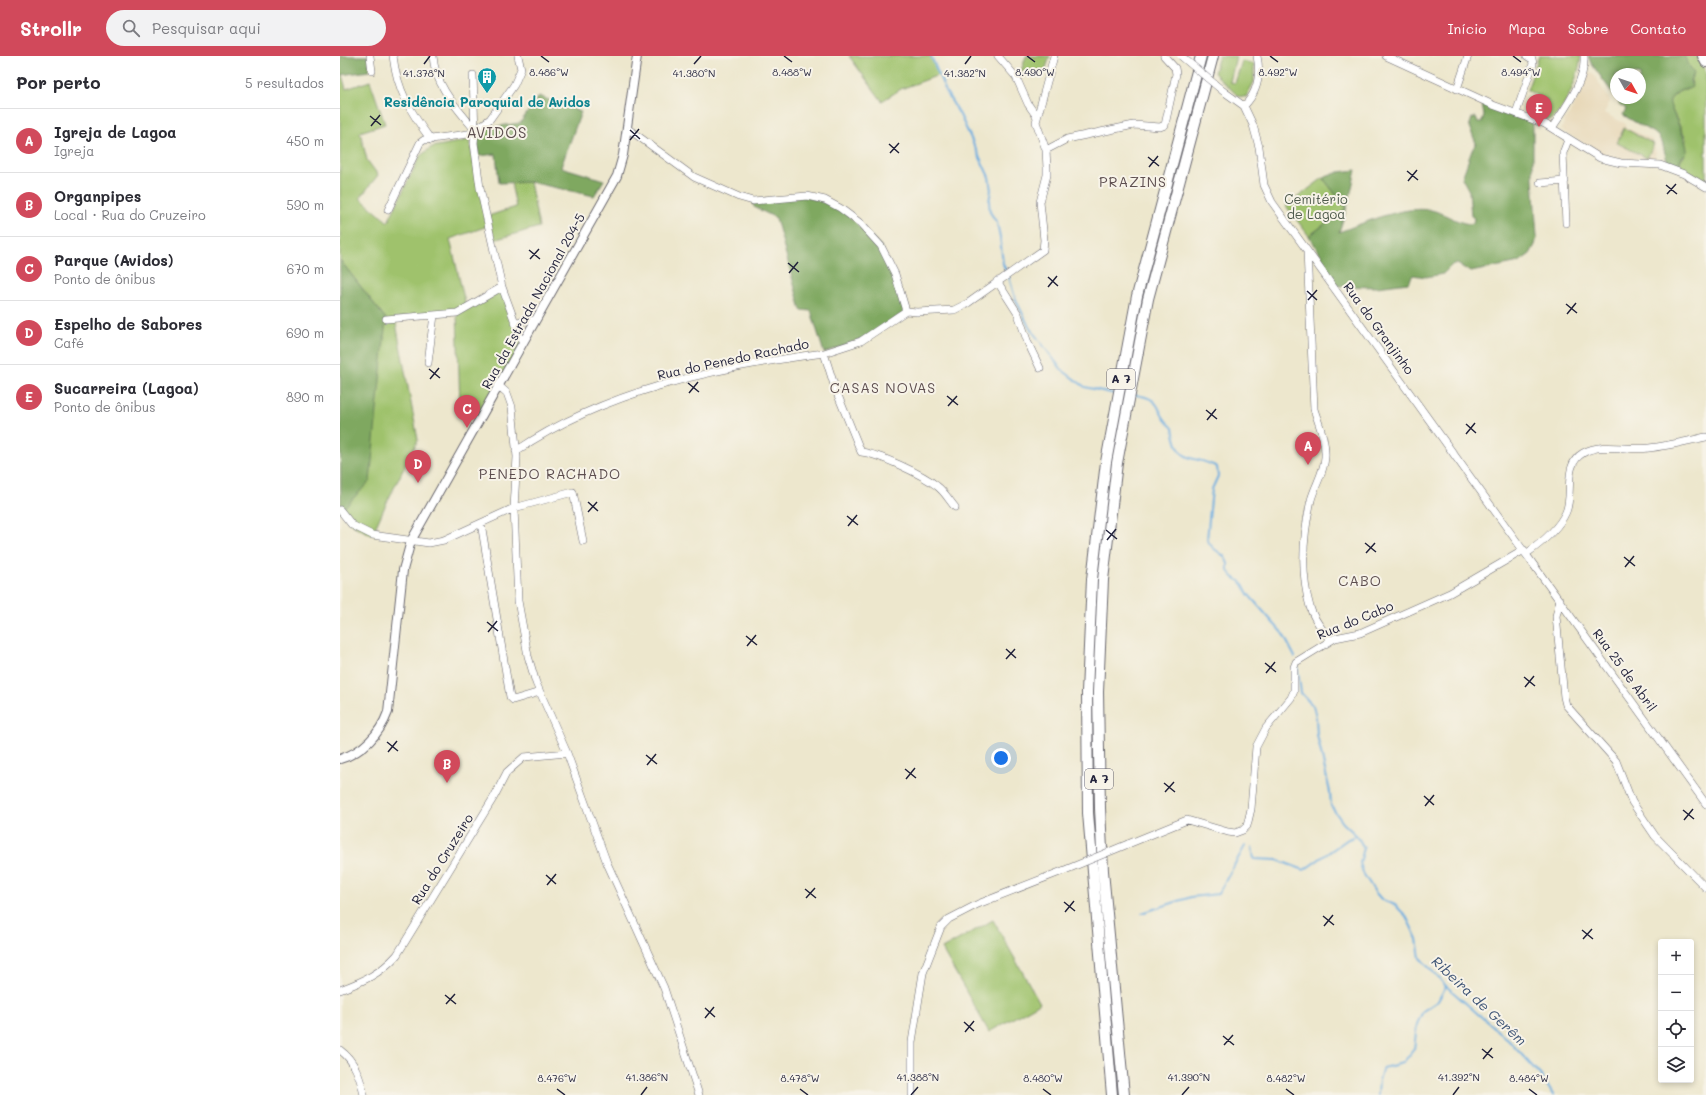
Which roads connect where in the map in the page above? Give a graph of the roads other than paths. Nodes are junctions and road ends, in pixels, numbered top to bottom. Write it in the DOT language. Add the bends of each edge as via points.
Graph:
graph roads {
  1 [pos="370,56"];
  2 [pos="393,56"];
  3 [pos="433,56"];
  4 [pos="518,56"];
  5 [pos="637,56"];
  6 [pos="998,56"];
  7 [pos="1054,56"];
  8 [pos="1164,56"];
  9 [pos="1180,56"];
  10 [pos="1201,56"];
  11 [pos="1213,56"];
  12 [pos="1257,56"];
  13 [pos="1386,56"];
  14 [pos="1468,56"];
  15 [pos="1526,56"];
  16 [pos="1584,56"];
  17 [pos="1703,56"];
  18 [pos="1706,62"];
  19 [pos="372,71"];
  20 [pos="473,75"];
  21 [pos="1457,89"];
  22 [pos="1244,106"];
  23 [pos="1516,113"];
  24 [pos="1037,118"];
  25 [pos="627,128"];
  26 [pos="1552,128"];
  27 [pos="475,131"];
  28 [pos="431,140"];
  29 [pos="1568,140"];
  30 [pos="1046,150"];
  31 [pos="1565,181"];
  32 [pos="1540,183"];
  33 [pos="1706,187"];
  34 [pos="388,210"];
  35 [pos="1566,223"];
  36 [pos="1307,251"];
  37 [pos="997,281"];
  38 [pos="502,287"];
  39 [pos="906,311"];
  40 [pos="434,315"];
  41 [pos="386,319"];
  42 [pos="535,321"];
  43 [pos="516,325"];
  44 [pos="523,342"];
  45 [pos="824,353"];
  46 [pos="428,363"];
  47 [pos="1040,368"];
  48 [pos="499,386"];
  49 [pos="1706,437"];
  50 [pos="516,451"];
  51 [pos="955,507"];
  52 [pos="514,508"];
  53 [pos="340,510"];
  54 [pos="481,523"];
  55 [pos="411,541"];
  56 [pos="583,541"];
  57 [pos="1525,552"];
  58 [pos="1560,600"];
  59 [pos="1330,640"];
  60 [pos="540,692"];
  61 [pos="567,753"];
  62 [pos="340,759"];
  63 [pos="1706,791"];
  64 [pos="1701,797"];
  65 [pos="1706,804"];
  66 [pos="1706,888"];
  67 [pos="340,990"];
  68 [pos="340,1050"];
  69 [pos="364,1095"];
  70 [pos="699,1095"];
  71 [pos="912,1095"];
  72 [pos="1112,1095"];
  73 [pos="1124,1095"];
  1 -- 19 [label="street"];
  2 -- 28 [label="street" via="396,79 405,103"];
  3 -- 27 [label="street" via="438,78 448,96"];
  4 -- 27 [label="street" via="521,69 514,86 490,119"];
  5 -- 25 [label="main road, Rua da Estrada Nacional 204-5"];
  6 -- 24 [label="street" via="1016,77"];
  7 -- 24 [label="street"];
  8 -- 30 [label="street" via="1176,74 1165,125 1134,125 1067,139"];
  9 -- 22 [label="street, bridge"];
  10 -- 72 [label="highway, A 7" via="1137,296 1106,462 1092,579 1087,715 1088,813"];
  11 -- 73 [label="highway, A 7" via="1148,299 1117,463 1103,580 1098,692 1100,808 1103,870"];
  12 -- 22 [label="street" via="1258,82 1254,93"];
  13 -- 21 [label="street"];
  14 -- 21 [label="street"];
  15 -- 23 [label="street" via="1532,59 1533,64"];
  16 -- 26 [label="street" via="1581,75"];
  17 -- 18 [label="highway"];
  20 -- 27 [label="street"];
  21 -- 23 [label="street"];
  22 -- 36 [label="street, Rua do Granjinho" via="1259,147 1266,191"];
  23 -- 26 [label="street"];
  24 -- 30 [label="street" via="1036,126"];
  25 -- 39 [label="street" via="694,177 739,197 753,201 807,196 825,200 840,208 860,223 881,246 895,274"];
  25 -- 42 [label="main road, Rua da Estrada Nacional 204-5" via="617,176"];
  26 -- 29 [label="street"];
  27 -- 28 [label="street"];
  27 -- 38 [label="street" via="474,143 480,188"];
  28 -- 34 [label="street" via="424,140 417,148"];
  29 -- 31 [label="street" via="1563,153"];
  29 -- 33 [label="street" via="1610,162 1660,164"];
  30 -- 37 [label="street" via="1047,175 1040,202 1044,245 1040,254"];
  31 -- 32 [label="street"];
  31 -- 35 [label="street"];
  36 -- 57 [label="street, Rua do Granjinho"];
  36 -- 59 [label="street" via="1314,410 1321,427 1325,456 1320,480 1312,500 1303,566 1310,607"];
  37 -- 39 [label="street" via="968,303 954,310"];
  37 -- 47 [label="street" via="1018,314"];
  38 -- 40 [label="street" via="457,313"];
  38 -- 43 [label="street"];
  39 -- 45 [label="street, Rua do Penedo Rachado" via="861,341"];
  40 -- 41 [label="street"];
  40 -- 46 [label="street"];
  42 -- 43 [label="street" via="528,320"];
  42 -- 44 [label="main road, Rua da Estrada Nacional 204-5"];
  43 -- 44 [label="street"];
  44 -- 48 [label="main road, Rua da Estrada Nacional 204-5"];
  45 -- 50 [label="street, Rua do Penedo Rachado" via="780,359 664,384 570,418"];
  45 -- 51 [label="street" via="861,452 899,465 937,486"];
  48 -- 50 [label="street" via="507,393 512,407"];
  48 -- 55 [label="main road, Rua da Estrada Nacional 204-5"];
  49 -- 57 [label="street, Rua do Cabo" via="1649,448 1602,448 1584,453 1576,459 1572,467 1565,514 1554,529"];
  50 -- 52 [label="street"];
  52 -- 54 [label="street"];
  52 -- 56 [label="street" via="573,492"];
  52 -- 60 [label="street" via="518,601 528,656"];
  53 -- 55 [label="street" via="352,525 372,535"];
  54 -- 55 [label="street" via="444,540 429,543"];
  54 -- 60 [label="street" via="510,697 513,700"];
  55 -- 62 [label="main road, Rua da Estrada Nacional 204-5" via="403,570 388,712 382,726 370,740 356,752"];
  57 -- 58 [label="street, Rua 25 de Abril"];
  57 -- 59 [label="street, Rua do Cabo" via="1450,593 1360,634"];
  58 -- 64 [label="street, Rua 25 de Abril"];
  58 -- 66 [label="street" via="1556,616 1566,705 1616,761 1632,802 1655,836"];
  59 -- 71 [label="street, Rua do Cabo, bridge" via="1296,662 1294,691 1291,698 1271,720 1256,747 1250,820 1242,830 1228,832 1187,820 978,904 949,919 941,927 923,973 912,1042"];
  60 -- 61 [label="street"];
  61 -- 67 [label="street, Rua do Cruzeiro" via="524,757 507,772 397,955 384,968 359,983"];
  61 -- 70 [label="street" via="607,863 664,988"];
  63 -- 64 [label="street"];
  64 -- 65 [label="street, Rua 25 de Abril"];
  68 -- 69 [label="street" via="350,1056 360,1077"];
}
